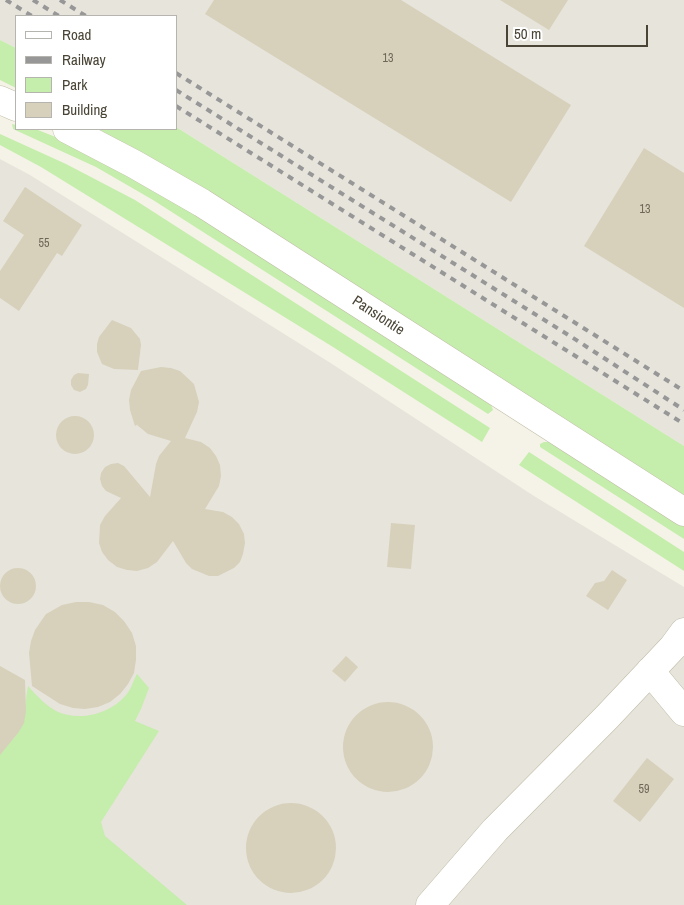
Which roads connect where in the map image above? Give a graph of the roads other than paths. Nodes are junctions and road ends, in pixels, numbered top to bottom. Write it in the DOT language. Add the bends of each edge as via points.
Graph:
graph roads {
  1 [pos="0,100"];
  2 [pos="15,107"];
  3 [pos="69,130"];
  4 [pos="684,512"];
  5 [pos="684,632"];
  6 [pos="650,671"];
  7 [pos="684,712"];
  8 [pos="430,905"];
  1 -- 2 [label="street"];
  3 -- 4 [label="street, Pansiontie" via="202,203"];
  5 -- 6 [label="street"];
  6 -- 7 [label="street"];
  6 -- 8 [label="street" via="495,830"];
}
